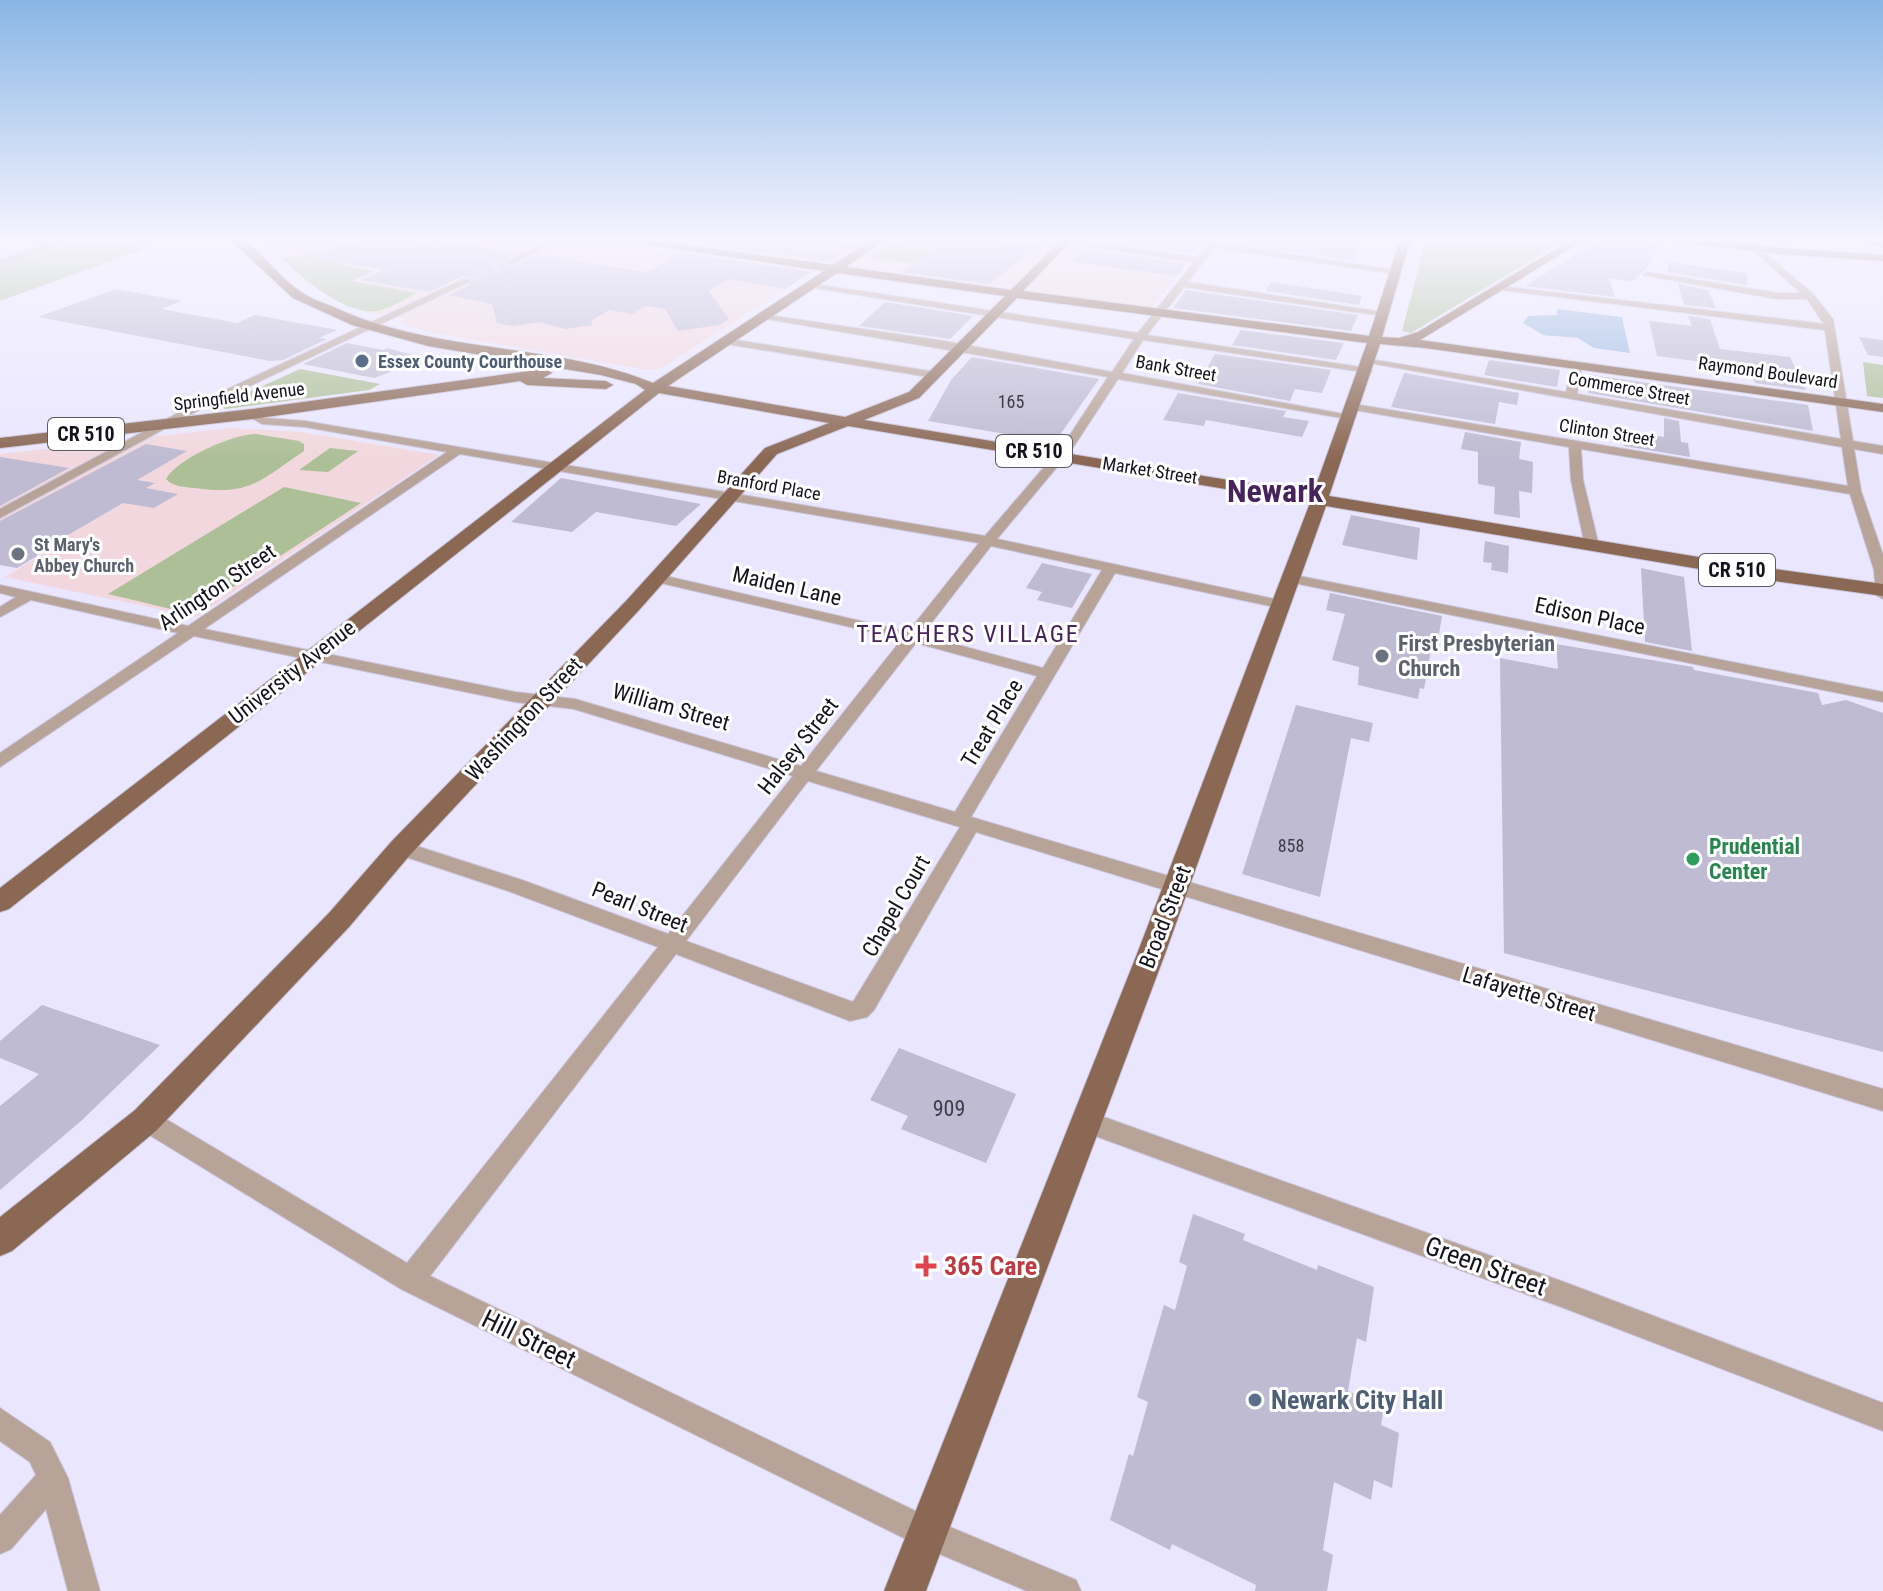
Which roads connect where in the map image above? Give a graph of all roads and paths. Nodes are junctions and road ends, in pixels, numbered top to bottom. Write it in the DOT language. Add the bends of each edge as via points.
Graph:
graph roads {
  1 [pos="329,311"];
  2 [pos="401,311"];
  3 [pos="769,311"];
  4 [pos="964,311"];
  5 [pos="999,311"];
  6 [pos="1139,311"];
  7 [pos="1162,311"];
  8 [pos="1371,311"];
  9 [pos="1462,311"];
  10 [pos="1685,311"];
  11 [pos="1765,311"];
  12 [pos="1822,311"];
  13 [pos="1383,313"];
  14 [pos="1160,314"];
  15 [pos="994,316"];
  16 [pos="760,317"];
  17 [pos="1758,320"];
  18 [pos="369,326"];
  19 [pos="1830,328"];
  20 [pos="1139,339"];
  21 [pos="724,341"];
  22 [pos="1375,341"];
  23 [pos="961,348"];
  24 [pos="515,358"];
  25 [pos="1368,366"];
  26 [pos="1577,366"];
  27 [pos="553,372"];
  28 [pos="1115,375"];
  29 [pos="605,379"];
  30 [pos="931,379"];
  31 [pos="482,382"];
  32 [pos="650,387"];
  33 [pos="1571,396"];
  34 [pos="1838,401"];
  35 [pos="335,403"];
  36 [pos="1883,408"];
  37 [pos="1351,413"];
  38 [pos="252,414"];
  39 [pos="803,414"];
  40 [pos="908,419"];
  41 [pos="851,421"];
  42 [pos="305,424"];
  43 [pos="160,426"];
  44 [pos="4,440"];
  45 [pos="1848,444"];
  46 [pos="1575,445"];
  47 [pos="458,450"];
  48 [pos="1883,450"];
  49 [pos="771,451"];
  50 [pos="1060,455"];
  51 [pos="557,467"];
  52 [pos="1855,491"];
  53 [pos="731,497"];
  54 [pos="1319,498"];
  55 [pos="0,514"];
  56 [pos="988,541"];
  57 [pos="1592,546"];
  58 [pos="1111,567"];
  59 [pos="657,578"];
  60 [pos="1289,578"];
  61 [pos="0,589"];
  62 [pos="1883,592"];
  63 [pos="28,596"];
  64 [pos="1279,604"];
  65 [pos="0,613"];
  66 [pos="193,630"];
  67 [pos="912,637"];
  68 [pos="311,656"];
  69 [pos="1047,674"];
  70 [pos="1883,697"];
  71 [pos="543,699"];
  72 [pos="0,761"];
  73 [pos="805,773"];
  74 [pos="966,821"];
  75 [pos="401,848"];
  76 [pos="1177,886"];
  77 [pos="0,902"];
  78 [pos="672,943"];
  79 [pos="859,1011"];
  80 [pos="1883,1100"];
  81 [pos="146,1120"];
  82 [pos="1087,1122"];
  83 [pos="0,1239"];
  84 [pos="410,1280"];
  85 [pos="1883,1417"];
  86 [pos="0,1423"];
  87 [pos="53,1478"];
  88 [pos="927,1533"];
  89 [pos="0,1538"];
  90 [pos="84,1591"];
  91 [pos="905,1591"];
  92 [pos="1065,1591"];
  1 -- 18 [label="main road"];
  2 -- 18 [label="street"];
  3 -- 16 [label="main road, University Avenue"];
  4 -- 15 [label="street, Commerce Street"];
  5 -- 15 [label="main road, Washington Street"];
  6 -- 14 [label="main road, Raymond Boulevard"];
  7 -- 14 [label="street, Halsey Street"];
  8 -- 13 [label="street"];
  9 -- 22 [label="main road" via="1417,338"];
  10 -- 17 [label="street"];
  11 -- 17 [label="street"];
  12 -- 19 [label="street"];
  13 -- 22 [label="main road, Broad Street"];
  14 -- 20 [label="street, Halsey Street"];
  14 -- 22 [label="main road, Raymond Boulevard"];
  15 -- 20 [label="street, Commerce Street"];
  15 -- 23 [label="main road, Washington Street"];
  16 -- 21 [label="main road, University Avenue"];
  16 -- 23 [label="street, Bank Street"];
  17 -- 19 [label="street"];
  18 -- 24 [label="main road"];
  18 -- 43 [label="street"];
  19 -- 34 [label="street"];
  20 -- 25 [label="street, Commerce Street"];
  20 -- 28 [label="street, Halsey Street"];
  21 -- 30 [label="street"];
  21 -- 32 [label="main road, University Avenue"];
  22 -- 25 [label="main road, Broad Street"];
  22 -- 26 [label="main road, Raymond Boulevard"];
  23 -- 28 [label="street, Bank Street"];
  23 -- 30 [label="main road, Washington Street"];
  24 -- 27 [label="main road"];
  24 -- 29 [label="main road" via="535,358"];
  25 -- 33 [label="street, Commerce Street"];
  25 -- 37 [label="main road, Broad Street"];
  26 -- 33 [label="street"];
  26 -- 34 [label="main road, Raymond Boulevard"];
  27 -- 29 [label="main road"];
  27 -- 31 [label="main road, Springfield Avenue / CR 510"];
  28 -- 37 [label="street, Bank Street"];
  28 -- 50 [label="street, Halsey Street"];
  29 -- 31 [label="main road, Springfield Avenue / CR 510"];
  29 -- 32 [label="main road, Springfield Avenue / CR 510" via="623,388"];
  30 -- 40 [label="main road" via="926,398"];
  30 -- 41 [label="main road, Washington Street" via="914,395"];
  31 -- 35 [label="main road, Springfield Avenue / CR 510"];
  32 -- 39 [label="main road, Market Street / CR 510"];
  32 -- 51 [label="main road, University Avenue"];
  33 -- 45 [label="street, Commerce Street"];
  34 -- 36 [label="main road, Raymond Boulevard"];
  34 -- 45 [label="street"];
  35 -- 38 [label="main road, Springfield Avenue / CR 510"];
  35 -- 42 [label="street"];
  37 -- 46 [label="street, Clinton Street"];
  37 -- 54 [label="main road, Broad Street"];
  38 -- 42 [label="street, Branford Place" via="262,421"];
  38 -- 43 [label="main road, Springfield Avenue / CR 510"];
  39 -- 41 [label="main road, Market Street / CR 510"];
  39 -- 49 [label="main road"];
  40 -- 41 [label="main road, Market Street / CR 510"];
  40 -- 50 [label="main road, Market Street / CR 510"];
  41 -- 49 [label="main road, Washington Street"];
  42 -- 47 [label="street, Branford Place"];
  43 -- 44 [label="main road, Springfield Avenue / CR 510"];
  43 -- 55 [label="street"];
  45 -- 48 [label="street, Commerce Street"];
  45 -- 52 [label="street"];
  46 -- 52 [label="street, Clinton Street"];
  46 -- 57 [label="street"];
  47 -- 51 [label="street, Branford Place"];
  47 -- 66 [label="street, Arlington Street"];
  49 -- 53 [label="main road, Washington Street"];
  50 -- 54 [label="main road, Market Street / CR 510"];
  50 -- 56 [label="street, Halsey Street"];
  51 -- 53 [label="street, Branford Place"];
  51 -- 68 [label="main road, University Avenue"];
  52 -- 62 [label="street"];
  53 -- 56 [label="street, Branford Place"];
  53 -- 59 [label="main road, Washington Street"];
  54 -- 57 [label="main road, Market Street / CR 510"];
  54 -- 60 [label="main road, Broad Street"];
  56 -- 58 [label="street, Branford Place"];
  56 -- 67 [label="street, Halsey Street"];
  57 -- 62 [label="main road, Market Street / CR 510"];
  58 -- 64 [label="street, Branford Place"];
  58 -- 69 [label="street, Treat Place"];
  59 -- 67 [label="street, Maiden Lane"];
  59 -- 71 [label="main road, Washington Street"];
  60 -- 64 [label="main road, Broad Street"];
  60 -- 70 [label="street, Edison Place"];
  61 -- 63 [label="street, William Street"];
  63 -- 65 [label="street"];
  63 -- 66 [label="street, William Street"];
  64 -- 76 [label="main road, Broad Street"];
  66 -- 68 [label="street, William Street"];
  66 -- 72 [label="street, Arlington Street"];
  67 -- 69 [label="street, Maiden Lane"];
  67 -- 73 [label="street, Halsey Street"];
  68 -- 71 [label="street, William Street"];
  68 -- 77 [label="main road, University Avenue"];
  69 -- 74 [label="street, Treat Place"];
  71 -- 73 [label="street, William Street"];
  71 -- 75 [label="main road, Washington Street"];
  73 -- 74 [label="street, William Street"];
  73 -- 78 [label="street, Halsey Street"];
  74 -- 76 [label="street, William Street"];
  74 -- 79 [label="street, Chapel Court"];
  75 -- 78 [label="street, Pearl Street"];
  75 -- 81 [label="main road, Washington Street" via="339,920"];
  76 -- 80 [label="street, Lafayette Street"];
  76 -- 82 [label="main road, Broad Street"];
  78 -- 79 [label="street, Pearl Street" via="850,1012"];
  78 -- 84 [label="street, Halsey Street"];
  81 -- 83 [label="main road, Washington Street"];
  81 -- 84 [label="street, Hill Street"];
  82 -- 85 [label="street, Green Street"];
  82 -- 88 [label="main road, Broad Street"];
  84 -- 88 [label="street, Hill Street"];
  86 -- 87 [label="street" via="40,1452"];
  87 -- 89 [label="street"];
  87 -- 90 [label="street"];
  88 -- 91 [label="main road, Broad Street"];
  88 -- 92 [label="street, Hill Street"];
}
